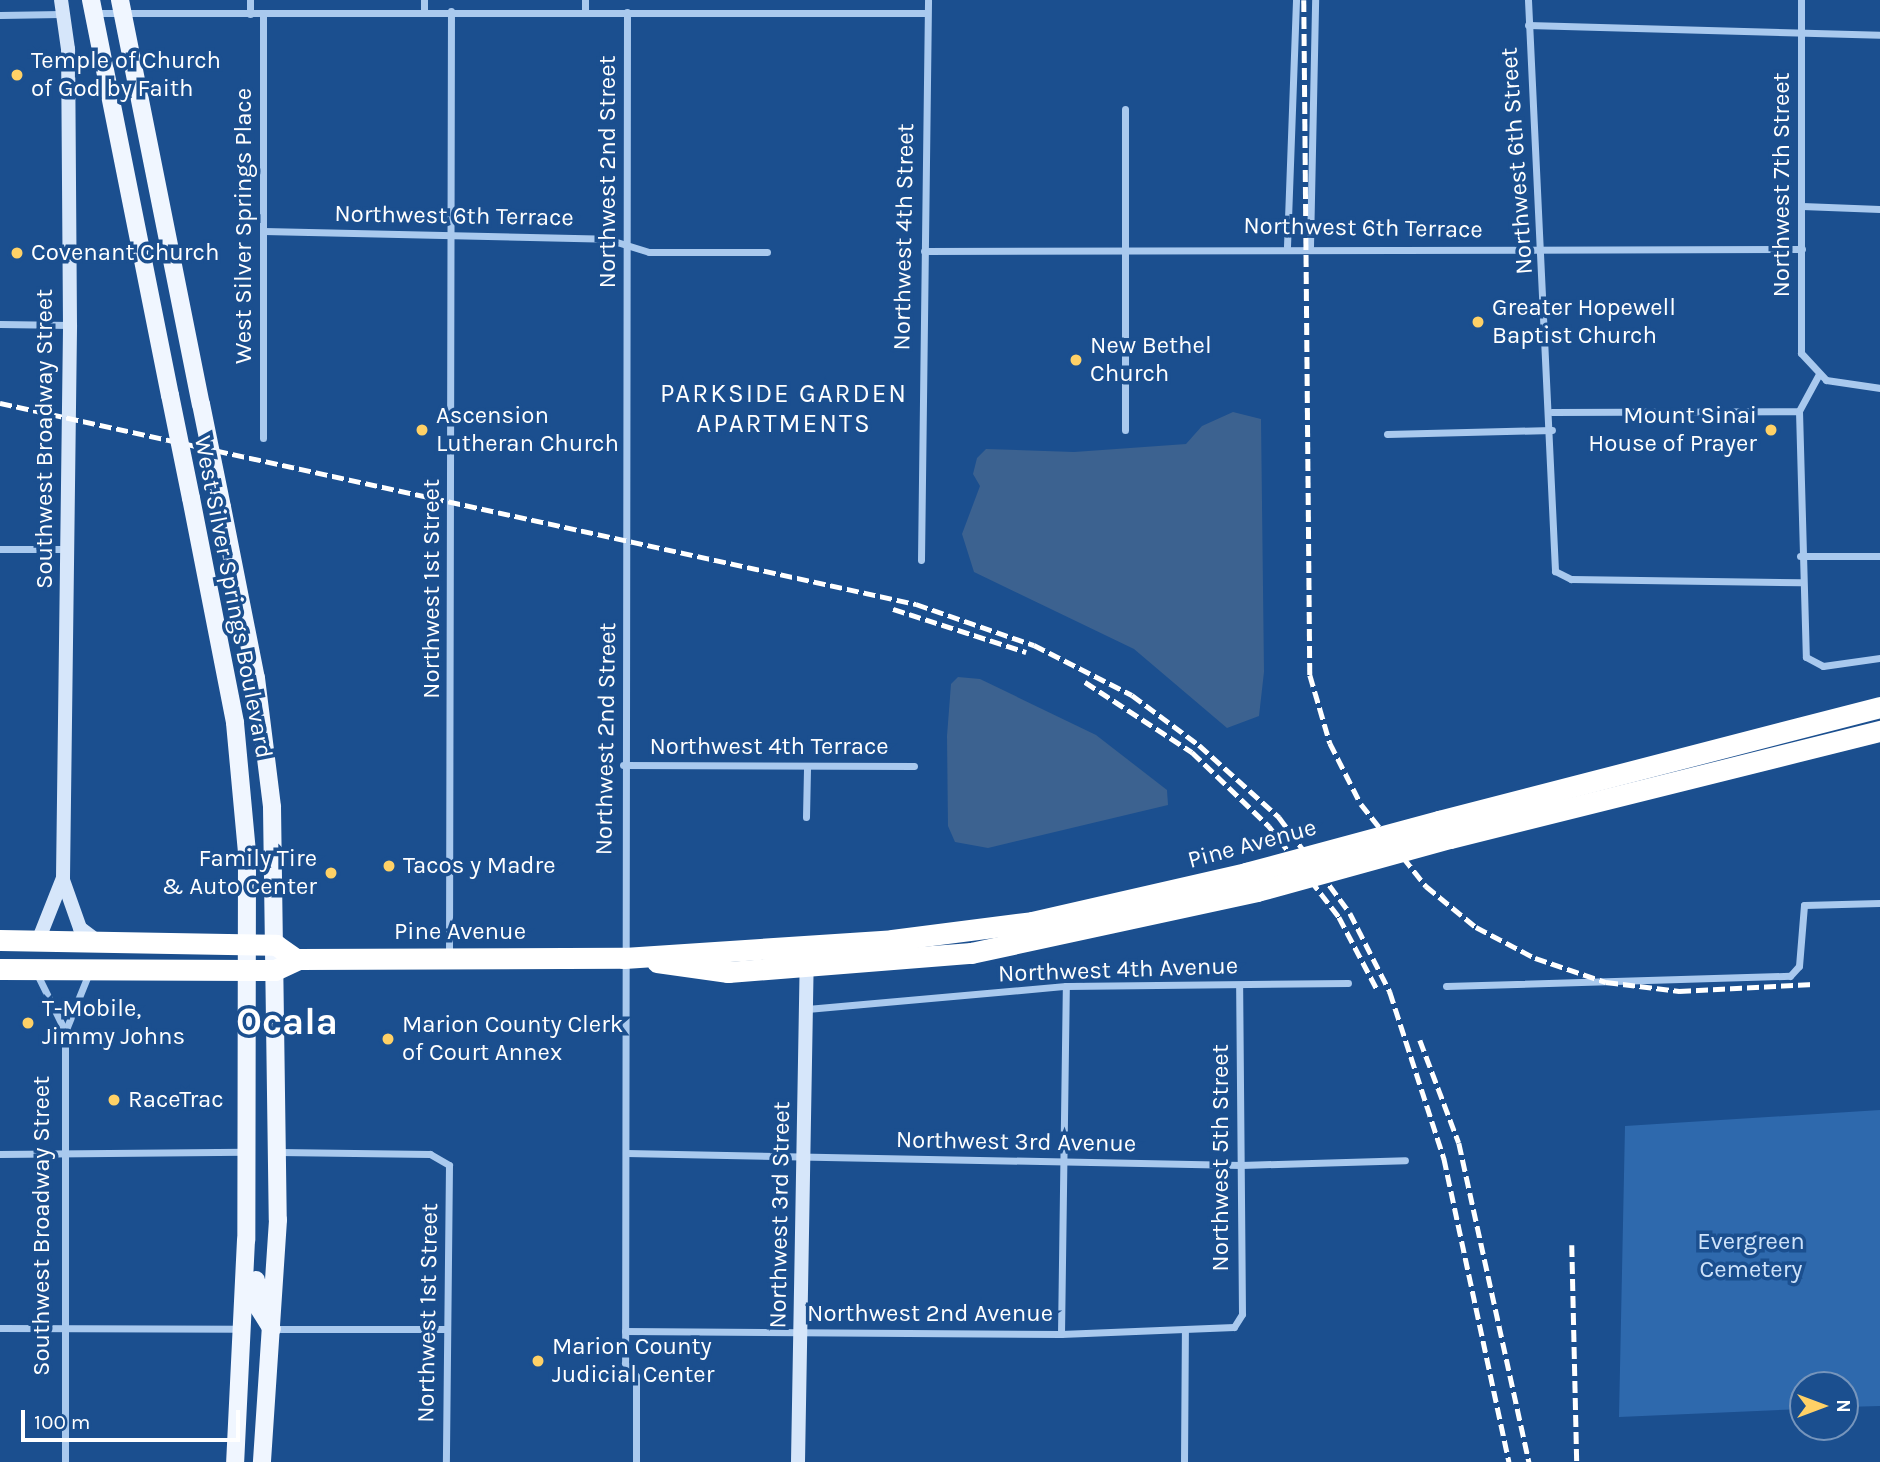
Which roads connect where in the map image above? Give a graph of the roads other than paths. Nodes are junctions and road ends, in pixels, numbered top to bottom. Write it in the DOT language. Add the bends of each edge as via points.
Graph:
graph roads {
  1 [pos="250,0"];
  2 [pos="424,0"];
  3 [pos="585,0"];
  4 [pos="928,0"];
  5 [pos="1296,0"];
  6 [pos="1315,0"];
  7 [pos="1528,0"];
  8 [pos="1801,0"];
  9 [pos="92,6"];
  10 [pos="121,6"];
  11 [pos="61,7"];
  12 [pos="585,10"];
  13 [pos="451,11"];
  14 [pos="424,12"];
  15 [pos="627,12"];
  16 [pos="927,13"];
  17 [pos="250,14"];
  18 [pos="0,15"];
  19 [pos="263,15"];
  20 [pos="1528,26"];
  21 [pos="1801,35"];
  22 [pos="1880,35"];
  23 [pos="1125,109"];
  24 [pos="1802,206"];
  25 [pos="1880,209"];
  26 [pos="264,231"];
  27 [pos="453,234"];
  28 [pos="626,244"];
  29 [pos="1120,246"];
  30 [pos="1287,246"];
  31 [pos="1310,246"];
  32 [pos="1802,248"];
  33 [pos="1542,250"];
  34 [pos="767,251"];
  35 [pos="924,251"];
  36 [pos="0,324"];
  37 [pos="70,326"];
  38 [pos="1819,374"];
  39 [pos="1880,388"];
  40 [pos="1799,411"];
  41 [pos="1552,412"];
  42 [pos="1125,430"];
  43 [pos="1552,430"];
  44 [pos="1387,434"];
  45 [pos="263,438"];
  46 [pos="0,549"];
  47 [pos="67,549"];
  48 [pos="1800,556"];
  49 [pos="1880,556"];
  50 [pos="921,560"];
  51 [pos="1800,582"];
  52 [pos="1880,658"];
  53 [pos="1880,707"];
  54 [pos="1880,731"];
  55 [pos="623,765"];
  56 [pos="914,766"];
  57 [pos="807,768"];
  58 [pos="806,817"];
  59 [pos="1445,830"];
  60 [pos="63,878"];
  61 [pos="1252,882"];
  62 [pos="1880,903"];
  63 [pos="0,940"];
  64 [pos="38,941"];
  65 [pos="97,941"];
  66 [pos="248,944"];
  67 [pos="275,945"];
  68 [pos="449,958"];
  69 [pos="624,958"];
  70 [pos="296,959"];
  71 [pos="0,969"];
  72 [pos="807,969"];
  73 [pos="33,970"];
  74 [pos="92,970"];
  75 [pos="248,970"];
  76 [pos="275,970"];
  77 [pos="1348,983"];
  78 [pos="1066,986"];
  79 [pos="1239,986"];
  80 [pos="1446,986"];
  81 [pos="806,1009"];
  82 [pos="65,1032"];
  83 [pos="246,1152"];
  84 [pos="279,1152"];
  85 [pos="626,1153"];
  86 [pos="0,1154"];
  87 [pos="65,1155"];
  88 [pos="802,1155"];
  89 [pos="1405,1160"];
  90 [pos="1061,1163"];
  91 [pos="1241,1165"];
  92 [pos="246,1240"];
  93 [pos="1234,1327"];
  94 [pos="0,1328"];
  95 [pos="64,1329"];
  96 [pos="244,1329"];
  97 [pos="272,1329"];
  98 [pos="447,1329"];
  99 [pos="625,1331"];
  100 [pos="1185,1332"];
  101 [pos="801,1333"];
  102 [pos="1061,1334"];
  103 [pos="265,1416"];
  104 [pos="65,1462"];
  105 [pos="235,1462"];
  106 [pos="262,1462"];
  107 [pos="446,1462"];
  108 [pos="635,1462"];
  109 [pos="798,1462"];
  110 [pos="1184,1462"];
  1 -- 17 [label="street"];
  2 -- 14 [label="street"];
  3 -- 12 [label="street"];
  4 -- 16 [label="street, Northwest 4th Street"];
  5 -- 30 [label="street"];
  6 -- 31 [label="street"];
  7 -- 20 [label="street, Northwest 6th Street"];
  8 -- 21 [label="street, Northwest 7th Street"];
  9 -- 10 [label="street"];
  9 -- 66 [label="main road, West Silver Springs Boulevard, bridge" via="241,762"];
  10 -- 17 [label="street"];
  10 -- 67 [label="main road, West Silver Springs Boulevard, bridge" via="263,722"];
  11 -- 18 [label="street"];
  11 -- 37 [label="street, Southwest Broadway Street" via="68,49"];
  12 -- 13 [label="street"];
  12 -- 15 [label="street"];
  13 -- 14 [label="street"];
  13 -- 27 [label="street, Northwest 1st Street"];
  14 -- 19 [label="street"];
  15 -- 16 [label="street"];
  15 -- 28 [label="street, Northwest 2nd Street"];
  16 -- 35 [label="street, Northwest 4th Street"];
  17 -- 19 [label="street"];
  19 -- 26 [label="street, West Silver Springs Place"];
  20 -- 21 [label="street"];
  20 -- 33 [label="street, Northwest 6th Street"];
  21 -- 22 [label="street"];
  21 -- 24 [label="street, Northwest 7th Street"];
  23 -- 29 [label="street"];
  24 -- 25 [label="street"];
  24 -- 32 [label="street, Northwest 7th Street"];
  26 -- 27 [label="street, Northwest 6th Terrace"];
  26 -- 45 [label="street, West Silver Springs Place"];
  27 -- 28 [label="street, Northwest 6th Terrace"];
  27 -- 68 [label="street, Northwest 1st Street"];
  28 -- 34 [label="street, Northwest 6th Terrace" via="649,252"];
  28 -- 55 [label="street, Northwest 2nd Street"];
  29 -- 30 [label="street, Northwest 6th Terrace"];
  29 -- 35 [label="street, Northwest 6th Terrace"];
  29 -- 42 [label="street"];
  30 -- 31 [label="street, Northwest 6th Terrace"];
  31 -- 33 [label="street, Northwest 6th Terrace"];
  32 -- 33 [label="street, Northwest 6th Terrace"];
  32 -- 38 [label="street, Northwest 7th Street" via="1801,352"];
  33 -- 41 [label="street, Northwest 6th Street"];
  35 -- 50 [label="street, Northwest 4th Street"];
  36 -- 37 [label="street"];
  37 -- 47 [label="street, Southwest Broadway Street"];
  38 -- 39 [label="street"];
  38 -- 40 [label="street"];
  40 -- 41 [label="street"];
  40 -- 48 [label="street"];
  41 -- 43 [label="street, Northwest 6th Street"];
  43 -- 44 [label="street"];
  43 -- 51 [label="street, Northwest 6th Street" via="1555,571 1571,579"];
  46 -- 47 [label="street"];
  47 -- 60 [label="street, Southwest Broadway Street"];
  48 -- 49 [label="street"];
  48 -- 51 [label="street"];
  51 -- 52 [label="street" via="1805,656 1823,666"];
  53 -- 59 [label="highway, Pine Avenue"];
  54 -- 59 [label="highway, Pine Avenue"];
  55 -- 57 [label="street, Northwest 4th Terrace"];
  55 -- 69 [label="street, Northwest 2nd Street"];
  56 -- 57 [label="street, Northwest 4th Terrace"];
  57 -- 58 [label="street"];
  59 -- 61 [label="highway, Pine Avenue, bridge"];
  60 -- 64 [label="street, Southwest Broadway Street"];
  60 -- 65 [label="street, Southwest Broadway Street" via="80,928"];
  61 -- 69 [label="highway, Pine Avenue" via="969,931"];
  61 -- 72 [label="highway, Pine Avenue" via="1009,946"];
  62 -- 80 [label="street" via="1804,905 1799,966 1790,976"];
  63 -- 64 [label="highway"];
  64 -- 65 [label="highway"];
  65 -- 66 [label="highway"];
  66 -- 67 [label="highway"];
  66 -- 75 [label="main road, West Silver Springs Boulevard"];
  67 -- 70 [label="highway"];
  67 -- 76 [label="main road, West Silver Springs Boulevard"];
  68 -- 69 [label="highway, Pine Avenue"];
  68 -- 70 [label="highway, Pine Avenue"];
  69 -- 72 [label="highway, Pine Avenue" via="728,972"];
  69 -- 85 [label="street, Northwest 2nd Street"];
  70 -- 76 [label="highway, Pine Avenue"];
  71 -- 73 [label="highway, Pine Avenue"];
  72 -- 81 [label="street, Northwest 3rd Street"];
  73 -- 74 [label="highway, Pine Avenue"];
  73 -- 82 [label="street, Southwest Broadway Street" via="48,986"];
  74 -- 75 [label="highway, Pine Avenue"];
  74 -- 82 [label="street, Southwest Broadway Street" via="79,986"];
  75 -- 76 [label="highway, Pine Avenue"];
  75 -- 83 [label="main road, West Silver Springs Boulevard"];
  76 -- 84 [label="main road, West Silver Springs Boulevard"];
  77 -- 79 [label="street, Northwest 4th Avenue"];
  78 -- 79 [label="street, Northwest 4th Avenue"];
  78 -- 81 [label="street, Northwest 4th Avenue"];
  78 -- 90 [label="street"];
  79 -- 91 [label="street, Northwest 5th Street"];
  81 -- 88 [label="street, Northwest 3rd Street"];
  82 -- 87 [label="street, Southwest Broadway Street"];
  83 -- 87 [label="street"];
  83 -- 92 [label="main road, West Silver Springs Boulevard"];
  84 -- 97 [label="main road, West Silver Springs Boulevard"];
  84 -- 98 [label="street, Northwest 1st Street" via="430,1154 449,1165"];
  85 -- 88 [label="street, Northwest 3rd Avenue"];
  85 -- 99 [label="street, Northwest 2nd Street"];
  86 -- 87 [label="street"];
  87 -- 95 [label="street, Southwest Broadway Street"];
  88 -- 90 [label="street, Northwest 3rd Avenue"];
  88 -- 101 [label="street, Northwest 3rd Street"];
  89 -- 91 [label="street, Northwest 3rd Avenue"];
  90 -- 91 [label="street, Northwest 3rd Avenue"];
  90 -- 102 [label="street"];
  91 -- 93 [label="street, Northwest 5th Street" via="1242,1314"];
  92 -- 96 [label="main road, West Silver Springs Boulevard"];
  92 -- 97 [label="main road" via="257,1264 258,1307"];
  93 -- 100 [label="street, Northwest 2nd Avenue"];
  94 -- 95 [label="street"];
  95 -- 96 [label="street"];
  95 -- 104 [label="street, Southwest Broadway Street"];
  96 -- 103 [label="main road" via="262,1349"];
  96 -- 105 [label="main road, West Silver Springs Boulevard"];
  97 -- 98 [label="street"];
  97 -- 103 [label="main road, West Silver Springs Boulevard"];
  98 -- 107 [label="street, Northwest 1st Street"];
  99 -- 101 [label="street, Northwest 2nd Avenue"];
  99 -- 108 [label="street, Northwest 2nd Street" via="625,1363 636,1376"];
  100 -- 102 [label="street, Northwest 2nd Avenue"];
  100 -- 110 [label="street"];
  101 -- 102 [label="street, Northwest 2nd Avenue"];
  101 -- 109 [label="street, Northwest 3rd Street"];
  103 -- 106 [label="main road, West Silver Springs Boulevard"];
}
